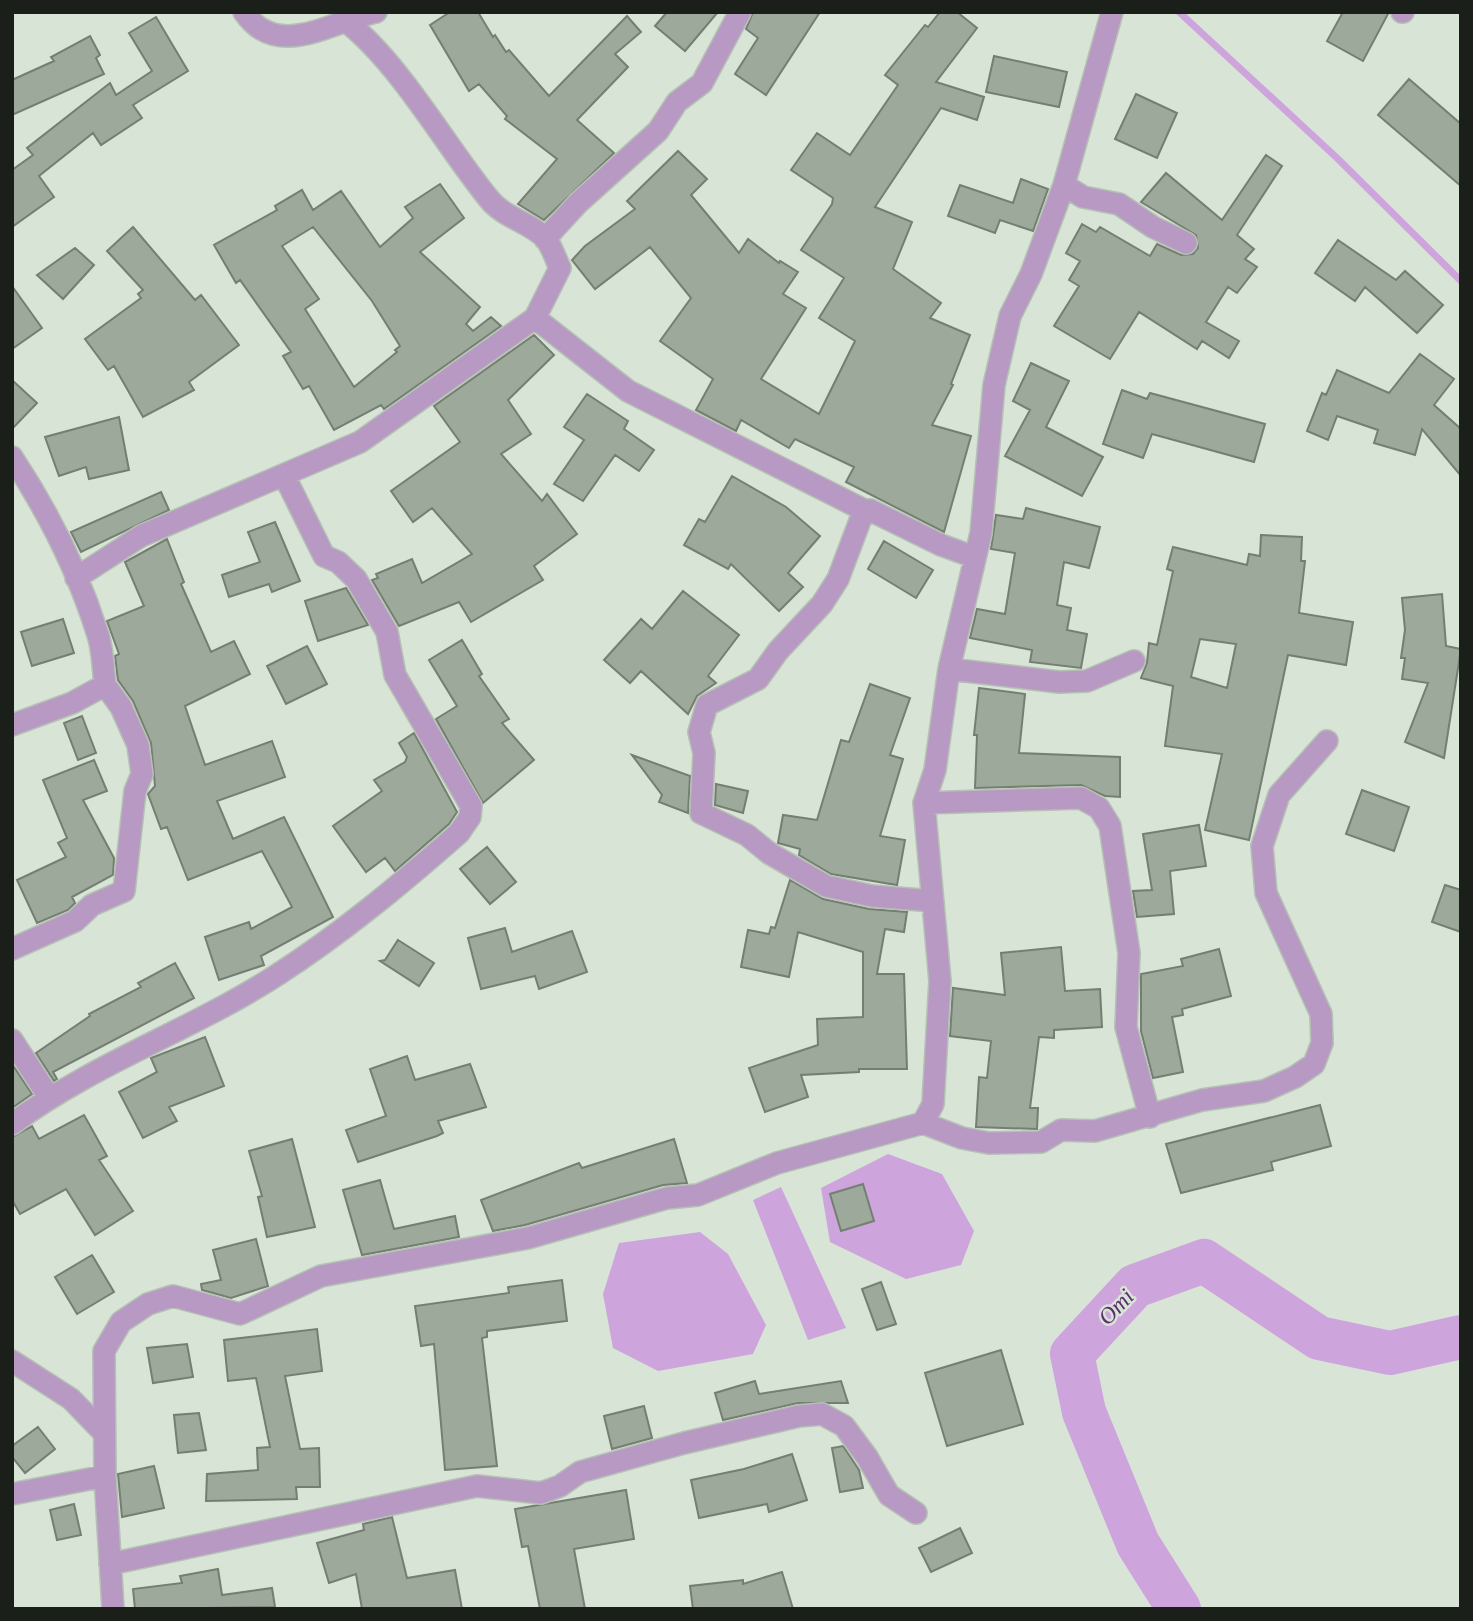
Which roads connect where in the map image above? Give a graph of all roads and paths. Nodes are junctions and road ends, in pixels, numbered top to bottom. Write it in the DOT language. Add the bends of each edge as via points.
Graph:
graph roads {
  1 [pos="244,12"];
  2 [pos="740,12"];
  3 [pos="1112,12"];
  4 [pos="363,20"];
  5 [pos="1063,185"];
  6 [pos="545,239"];
  7 [pos="1186,243"];
  8 [pos="535,318"];
  9 [pos="12,457"];
  10 [pos="284,475"];
  11 [pos="864,510"];
  12 [pos="974,557"];
  13 [pos="76,578"];
  14 [pos="1134,661"];
  15 [pos="948,669"];
  16 [pos="106,685"];
  17 [pos="12,725"];
  18 [pos="1327,741"];
  19 [pos="924,803"];
  20 [pos="933,901"];
  21 [pos="12,948"];
  22 [pos="12,1040"];
  23 [pos="49,1097"];
  24 [pos="1150,1117"];
  25 [pos="12,1124"];
  26 [pos="923,1124"];
  27 [pos="12,1361"];
  28 [pos="104,1433"];
  29 [pos="105,1476"];
  30 [pos="12,1494"];
  31 [pos="916,1513"];
  32 [pos="110,1564"];
  33 [pos="113,1609"];
  1 -- 4 [label="street" via="256,29 285,38"];
  2 -- 6 [label="street" via="702,83 677,102 658,131"];
  3 -- 5 [label="street"];
  4 -- 6 [label="street" via="491,201"];
  5 -- 7 [label="street" via="1083,197 1119,204"];
  5 -- 12 [label="street" via="1001,346 987,439 986,493"];
  6 -- 8 [label="street" via="560,268"];
  8 -- 10 [label="street" via="360,442"];
  8 -- 11 [label="street" via="628,391"];
  9 -- 13 [label="street"];
  10 -- 13 [label="street" via="141,536"];
  10 -- 23 [label="street" via="324,556 356,579 387,632 395,675 471,806 470,817 458,833 371,907 276,976"];
  11 -- 12 [label="street"];
  11 -- 20 [label="street" via="838,579 822,604 758,679 707,705 699,732 704,753 701,813 747,835 826,886 872,896"];
  12 -- 15 [label="street"];
  13 -- 16 [label="street" via="98,634"];
  14 -- 15 [label="street" via="1087,681"];
  15 -- 19 [label="street" via="935,770"];
  16 -- 17 [label="street"];
  16 -- 21 [label="street" via="138,745 142,774 135,791 124,891 92,905 75,920"];
  18 -- 24 [label="street" via="1279,795 1262,846 1266,893 1321,1014 1322,1043 1314,1065 1264,1091 1202,1100"];
  19 -- 20 [label="street"];
  19 -- 24 [label="street" via="1081,798 1099,808 1110,827 1129,953 1126,1027"];
  20 -- 26 [label="street" via="940,981 933,1104"];
  22 -- 23 [label="street"];
  23 -- 25 [label="street"];
  24 -- 26 [label="street" via="1095,1131 1061,1130 1041,1142 1016,1144 962,1138"];
  26 -- 28 [label="street" via="777,1163 698,1195 667,1198 528,1238 321,1276 240,1314 173,1296 148,1304 121,1322 104,1350"];
  27 -- 28 [label="street" via="71,1399"];
  28 -- 29 [label="street"];
  29 -- 30 [label="street"];
  29 -- 32 [label="street"];
  31 -- 32 [label="street" via="889,1495 844,1426 821,1414 684,1443 580,1472 541,1493 477,1486"];
  32 -- 33 [label="street"];
}
